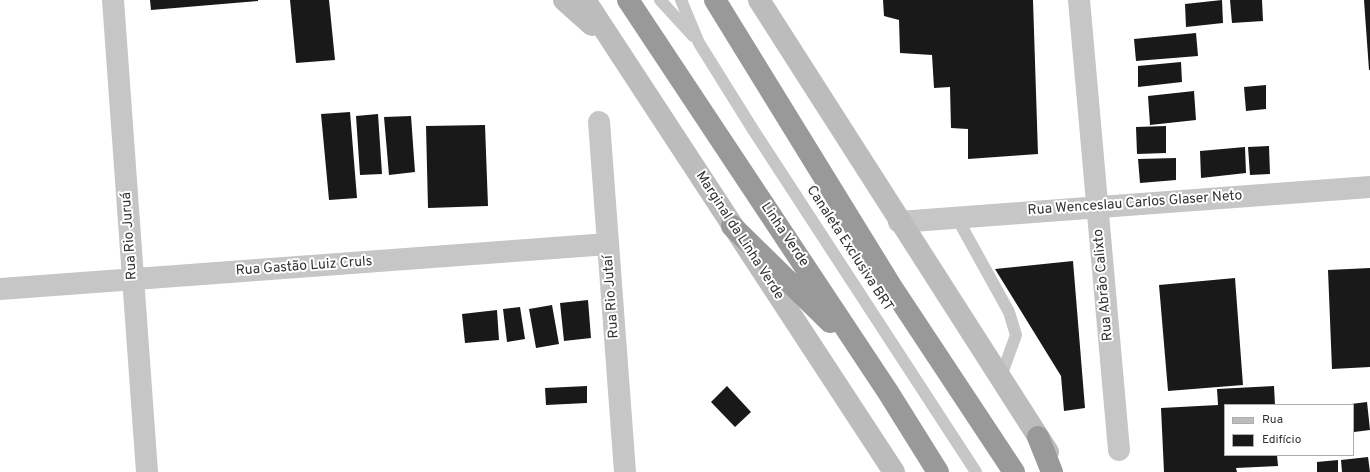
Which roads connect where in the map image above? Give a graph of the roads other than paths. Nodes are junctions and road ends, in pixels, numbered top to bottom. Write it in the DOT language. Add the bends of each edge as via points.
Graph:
graph roads {
  1 [pos="113,0"];
  2 [pos="564,0"];
  3 [pos="584,0"];
  4 [pos="628,0"];
  5 [pos="660,0"];
  6 [pos="681,0"];
  7 [pos="715,0"];
  8 [pos="759,0"];
  9 [pos="1079,0"];
  10 [pos="699,42"];
  11 [pos="613,45"];
  12 [pos="599,122"];
  13 [pos="1370,187"];
  14 [pos="1097,207"];
  15 [pos="957,218"];
  16 [pos="899,222"];
  17 [pos="732,226"];
  18 [pos="608,244"];
  19 [pos="133,280"];
  20 [pos="0,289"];
  21 [pos="862,353"];
  22 [pos="1000,379"];
  23 [pos="1038,437"];
  24 [pos="1119,450"];
  25 [pos="147,472"];
  26 [pos="625,472"];
  27 [pos="894,472"];
  28 [pos="938,472"];
  29 [pos="976,472"];
  30 [pos="1014,472"];
  31 [pos="1052,472"];
  32 [pos="1061,472"];
  1 -- 19 [label="street, Rua Rio Juruá"];
  2 -- 11 [label="main road"];
  3 -- 11 [label="main road, Marginal da Linha Verde"];
  4 -- 21 [label="highway, Linha Verde"];
  5 -- 10 [label="lane, Canaleta Exclusiva BRT"];
  6 -- 10 [label="lane, Canaleta Exclusiva BRT"];
  7 -- 30 [label="highway" via="891,286"];
  8 -- 16 [label="main road"];
  9 -- 14 [label="street, Rua Abrão Calixto"];
  10 -- 29 [label="lane, Canaleta Exclusiva BRT" via="752,128"];
  11 -- 17 [label="main road, Marginal da Linha Verde"];
  12 -- 18 [label="street, Rua Rio Jutaí"];
  13 -- 14 [label="street, Rua Wenceslau Carlos Glaser Neto"];
  14 -- 15 [label="street, Rua Wenceslau Carlos Glaser Neto"];
  14 -- 24 [label="street, Rua Abrão Calixto"];
  15 -- 16 [label="street, Rua Wenceslau Carlos Glaser Neto"];
  15 -- 22 [label="lane" via="1009,312 1016,334"];
  16 -- 22 [label="main road"];
  17 -- 21 [label="highway"];
  17 -- 27 [label="main road, Marginal da Linha Verde"];
  18 -- 19 [label="street, Rua Gastão Luiz Cruls"];
  18 -- 26 [label="street, Rua Rio Jutaí"];
  19 -- 20 [label="street, Rua Gastão Luiz Cruls"];
  19 -- 25 [label="street, Rua Rio Juruá"];
  21 -- 28 [label="highway, Linha Verde"];
  22 -- 23 [label="main road"];
  23 -- 31 [label="highway"];
  23 -- 32 [label="main road"];
}
